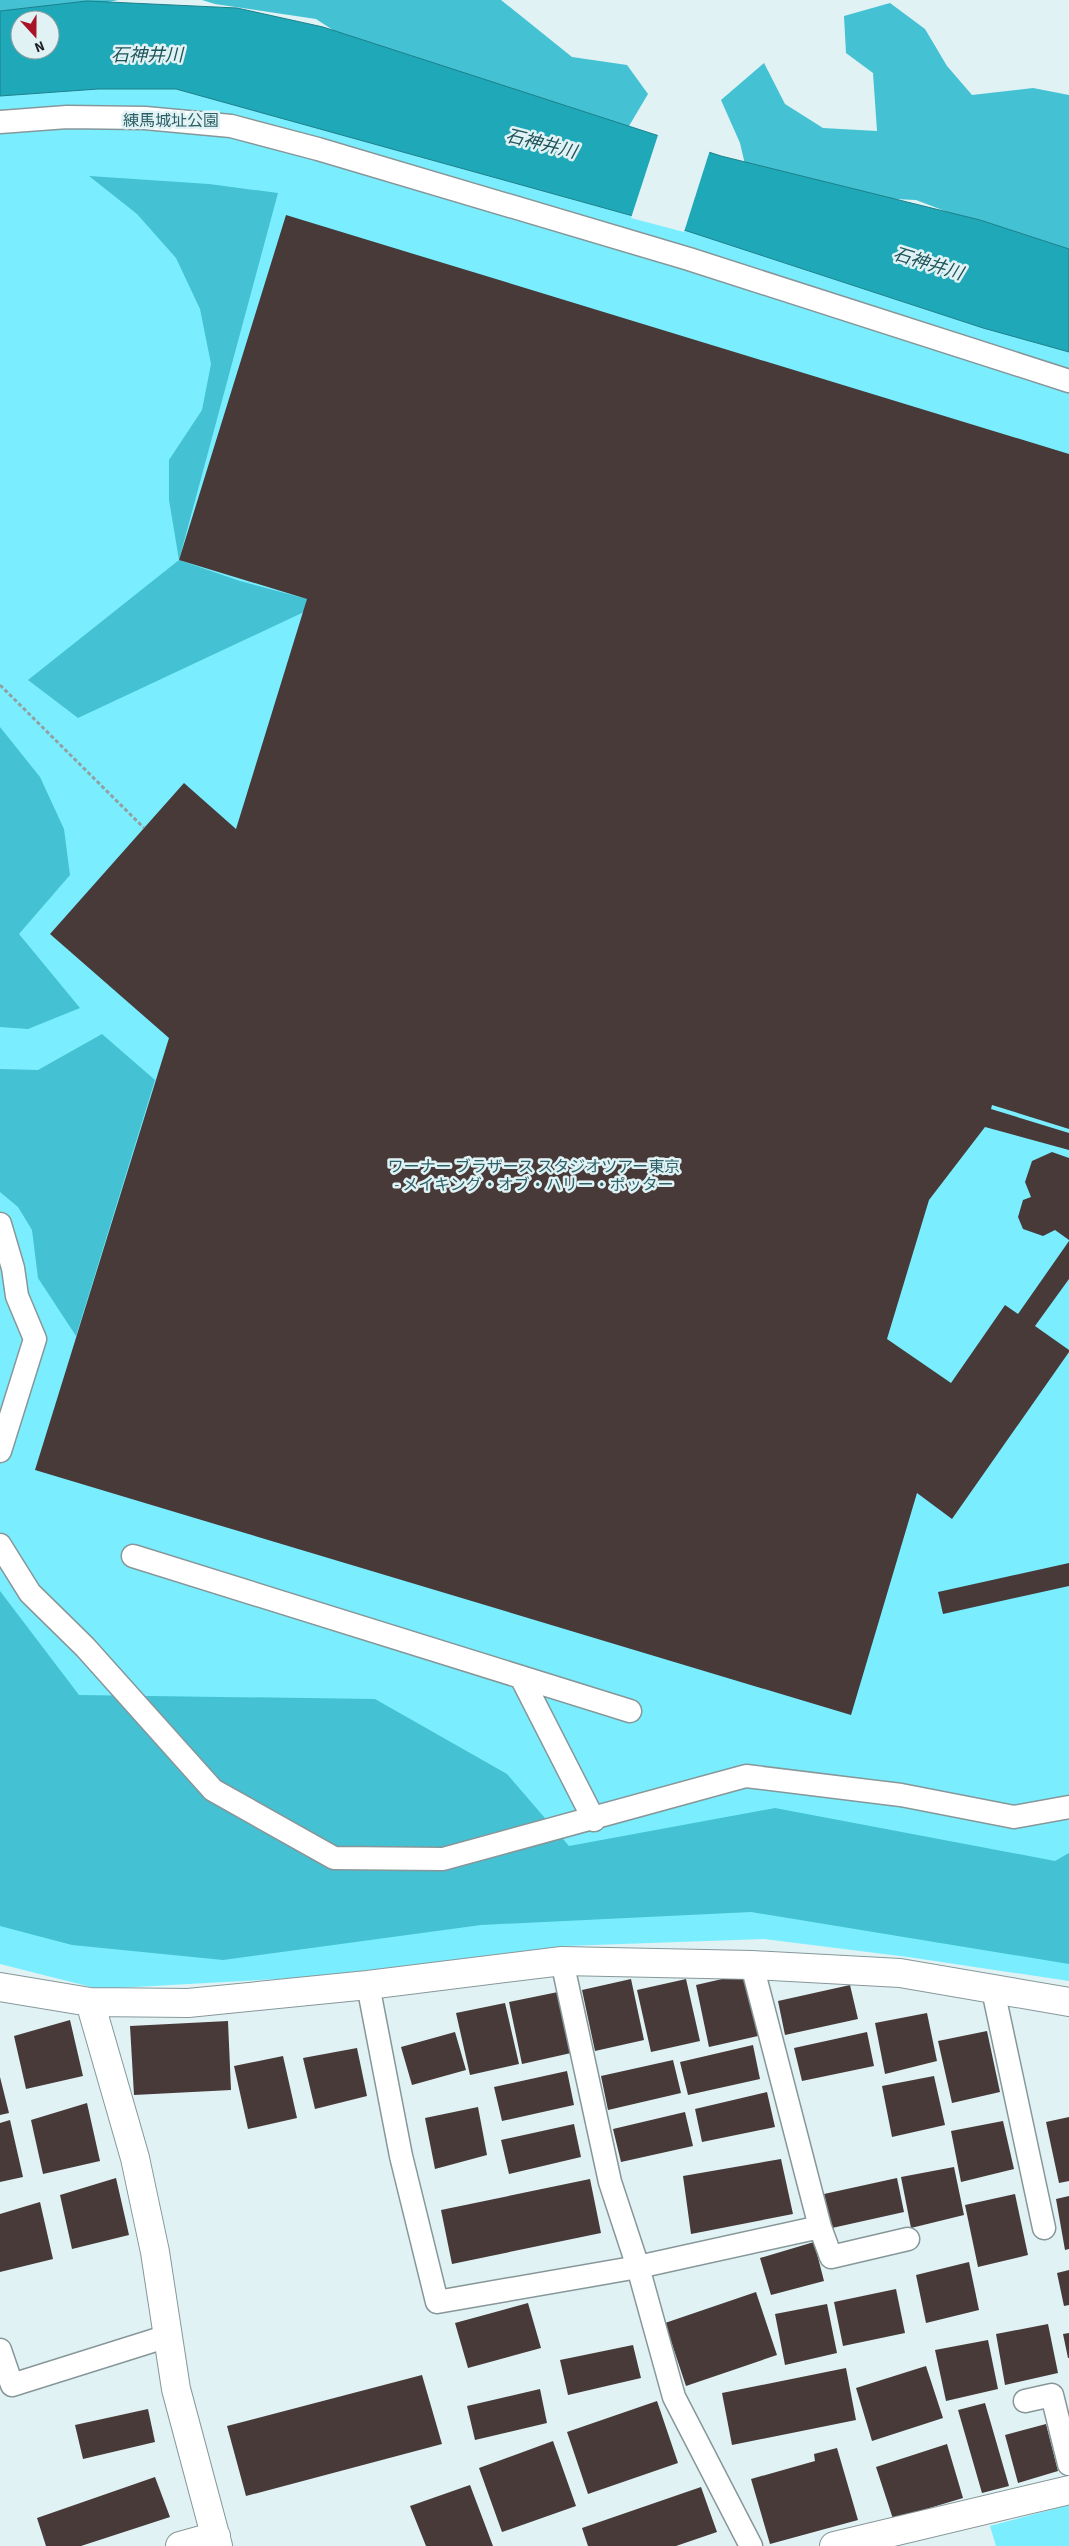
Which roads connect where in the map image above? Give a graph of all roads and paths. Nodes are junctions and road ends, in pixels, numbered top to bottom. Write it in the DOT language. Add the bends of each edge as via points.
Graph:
graph roads {
  1 [pos="0,122"];
  2 [pos="1069,381"];
  3 [pos="0,685"];
  4 [pos="144,828"];
  5 [pos="0,1224"];
  6 [pos="0,1451"];
  7 [pos="0,1545"];
  8 [pos="133,1556"];
  9 [pos="522,1677"];
  10 [pos="630,1711"];
  11 [pos="1069,1808"];
  12 [pos="594,1820"];
  13 [pos="562,1961"];
  14 [pos="752,1965"];
  15 [pos="368,1985"];
  16 [pos="0,1986"];
  17 [pos="993,1990"];
  18 [pos="90,2002"];
  19 [pos="1069,2002"];
  20 [pos="820,2227"];
  21 [pos="1044,2228"];
  22 [pos="908,2239"];
  23 [pos="638,2267"];
  24 [pos="168,2336"];
  25 [pos="0,2350"];
  26 [pos="1025,2401"];
  27 [pos="1069,2464"];
  28 [pos="1069,2490"];
  29 [pos="217,2541"];
  30 [pos="180,2546"];
  31 [pos="751,2546"];
  32 [pos="834,2546"];
  1 -- 2 [label="lane" via="68,117 145,118 231,126 689,259"];
  3 -- 4 [label="path"];
  5 -- 6 [label="lane" via="13,1268 17,1296 35,1339"];
  7 -- 12 [label="lane" via="30,1593 85,1647 213,1790 334,1858 443,1859"];
  8 -- 9 [label="lane"];
  9 -- 10 [label="lane"];
  9 -- 12 [label="lane"];
  11 -- 12 [label="lane" via="1014,1818 901,1795 746,1776"];
  13 -- 14 [label="street"];
  13 -- 15 [label="street"];
  13 -- 23 [label="lane" via="610,2182"];
  14 -- 17 [label="street" via="900,1973"];
  14 -- 20 [label="lane"];
  15 -- 18 [label="street" via="188,2003"];
  15 -- 23 [label="lane" via="401,2156 437,2302"];
  16 -- 18 [label="street"];
  17 -- 19 [label="street"];
  17 -- 21 [label="lane"];
  18 -- 24 [label="street" via="135,2158"];
  20 -- 22 [label="lane" via="830,2257"];
  20 -- 23 [label="lane"];
  23 -- 31 [label="lane" via="674,2397"];
  24 -- 25 [label="lane" via="12,2385"];
  24 -- 29 [label="street" via="176,2389"];
  26 -- 27 [label="lane" via="1052,2395"];
  28 -- 32 [label="street"];
  29 -- 30 [label="street"];
}
